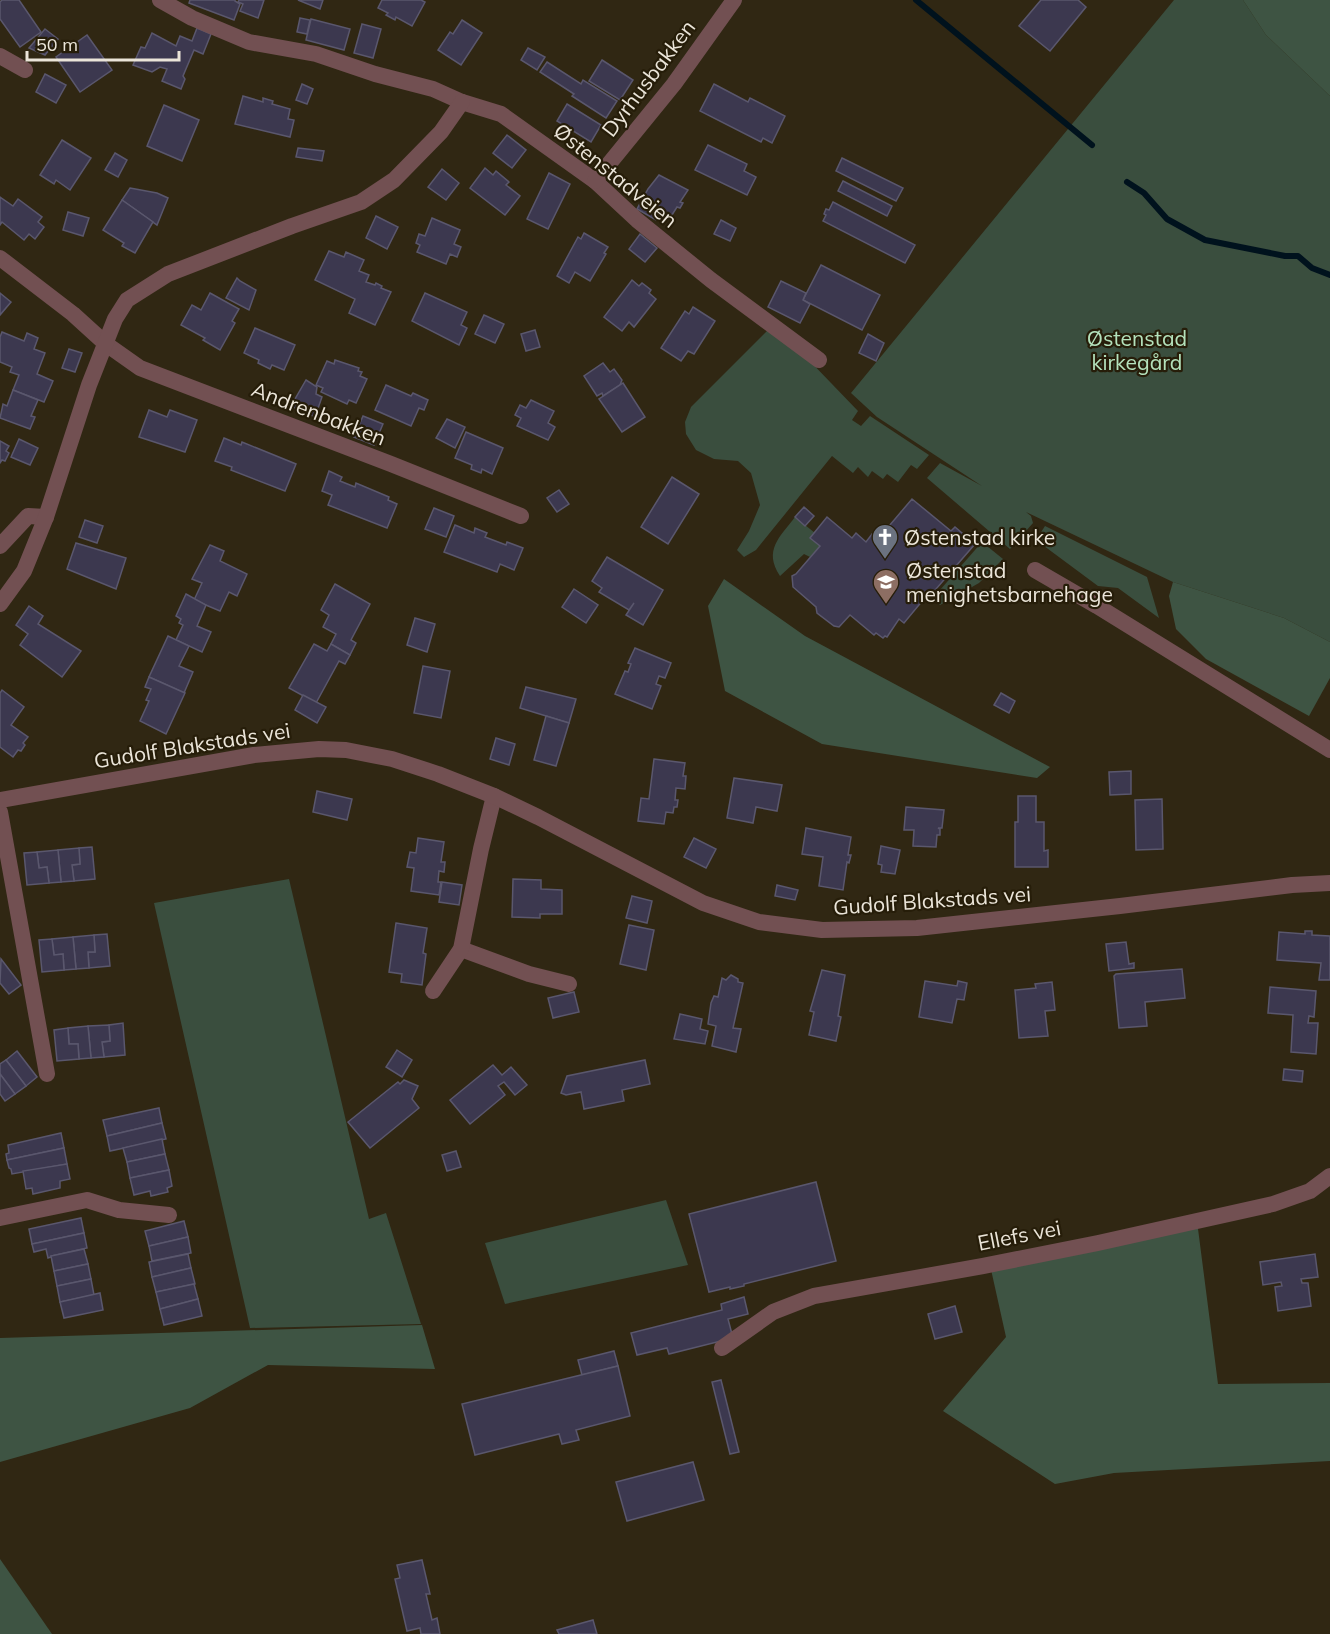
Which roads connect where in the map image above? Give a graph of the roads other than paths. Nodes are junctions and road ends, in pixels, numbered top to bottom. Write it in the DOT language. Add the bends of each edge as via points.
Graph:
graph roads {
  1 [pos="160,0"];
  2 [pos="734,0"];
  3 [pos="0,56"];
  4 [pos="25,70"];
  5 [pos="462,102"];
  6 [pos="594,181"];
  7 [pos="0,258"];
  8 [pos="106,345"];
  9 [pos="819,360"];
  10 [pos="521,516"];
  11 [pos="46,517"];
  12 [pos="0,546"];
  13 [pos="1035,570"];
  14 [pos="0,604"];
  15 [pos="1330,750"];
  16 [pos="494,796"];
  17 [pos="0,800"];
  18 [pos="0,812"];
  19 [pos="1330,883"];
  20 [pos="461,948"];
  21 [pos="569,984"];
  22 [pos="433,991"];
  23 [pos="47,1074"];
  24 [pos="1330,1176"];
  25 [pos="169,1215"];
  26 [pos="0,1218"];
  27 [pos="722,1348"];
  1 -- 5 [label="street, Østenstadveien" via="249,42 316,54 433,89"];
  2 -- 6 [label="street, Dyrhusbakken" via="674,84"];
  3 -- 4 [label="street"];
  5 -- 6 [label="street, Østenstadveien" via="501,114"];
  5 -- 8 [label="street" via="441,132 394,180 361,202 292,225 142,288 127,300 115,319"];
  6 -- 9 [label="street, Østenstadveien" via="711,280"];
  7 -- 8 [label="street, Andrenbakken" via="73,314"];
  8 -- 10 [label="street, Andrenbakken" via="162,378"];
  8 -- 11 [label="street"];
  11 -- 12 [label="street" via="28,516"];
  11 -- 14 [label="street" via="24,570"];
  13 -- 15 [label="street"];
  16 -- 17 [label="street, Gudolf Blakstads vei" via="392,759 319,749 254,755"];
  16 -- 19 [label="street, Gudolf Blakstads vei" via="703,903 759,922 822,930 917,928"];
  16 -- 20 [label="street"];
  18 -- 23 [label="street"];
  20 -- 21 [label="street" via="529,974"];
  20 -- 22 [label="street"];
  24 -- 27 [label="street, Ellefs vei" via="1310,1191 1273,1204 1098,1243 814,1296 773,1312"];
  25 -- 26 [label="street" via="119,1210 87,1200"];
}
